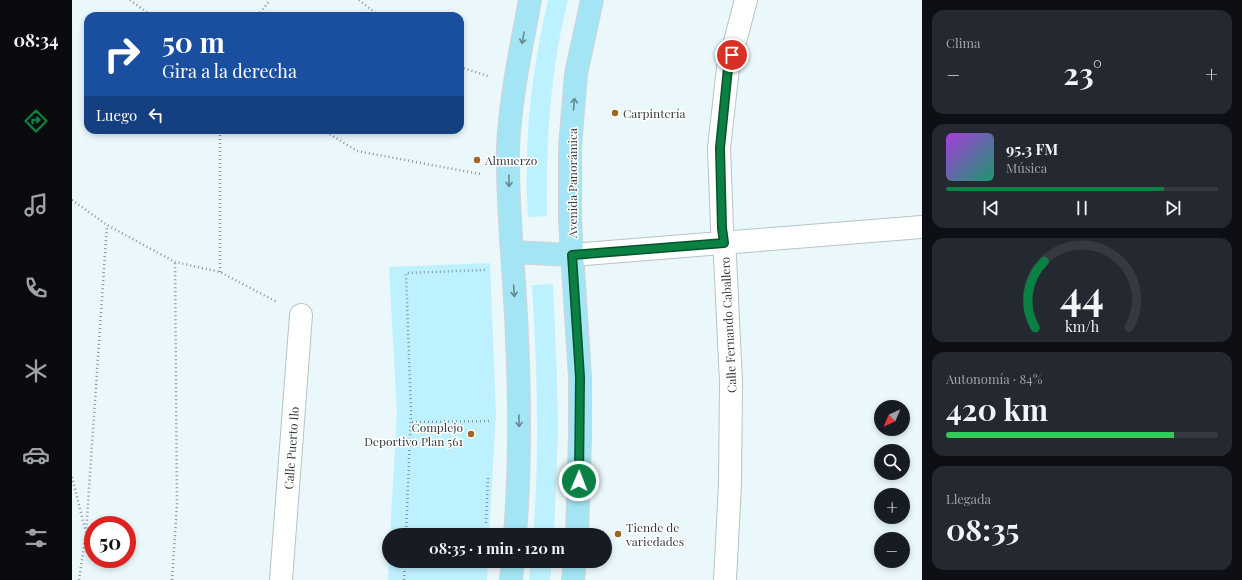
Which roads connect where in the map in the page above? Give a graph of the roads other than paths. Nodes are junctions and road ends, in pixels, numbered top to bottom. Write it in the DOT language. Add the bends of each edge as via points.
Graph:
graph roads {
  1 [pos="530,0"];
  2 [pos="592,0"];
  3 [pos="746,0"];
  4 [pos="922,227"];
  5 [pos="724,243"];
  6 [pos="512,252"];
  7 [pos="572,255"];
  8 [pos="301,315"];
  9 [pos="516,528"];
  10 [pos="577,528"];
  11 [pos="512,568"];
  12 [pos="574,568"];
  13 [pos="281,580"];
  14 [pos="511,580"];
  15 [pos="573,580"];
  16 [pos="725,580"];
  1 -- 6 [label="main road, one-way" via="515,81 508,148"];
  7 -- 2 [label="main road, Avenida Panorámica, one-way" via="570,148 576,74"];
  3 -- 5 [label="street, Calle Fernando Caballero" via="728,68 720,148"];
  4 -- 5 [label="street"];
  5 -- 7 [label="street"];
  5 -- 16 [label="street, Calle Fernando Caballero" via="731,382 730,491"];
  6 -- 7 [label="main road"];
  6 -- 9 [label="main road, one-way" via="519,429"];
  7 -- 10 [label="main road, Avenida Panorámica" via="580,377"];
  8 -- 13 [label="street, Calle Puerto Ilo"];
  11 -- 14 [label="main road"];
  12 -- 15 [label="main road"];
}
